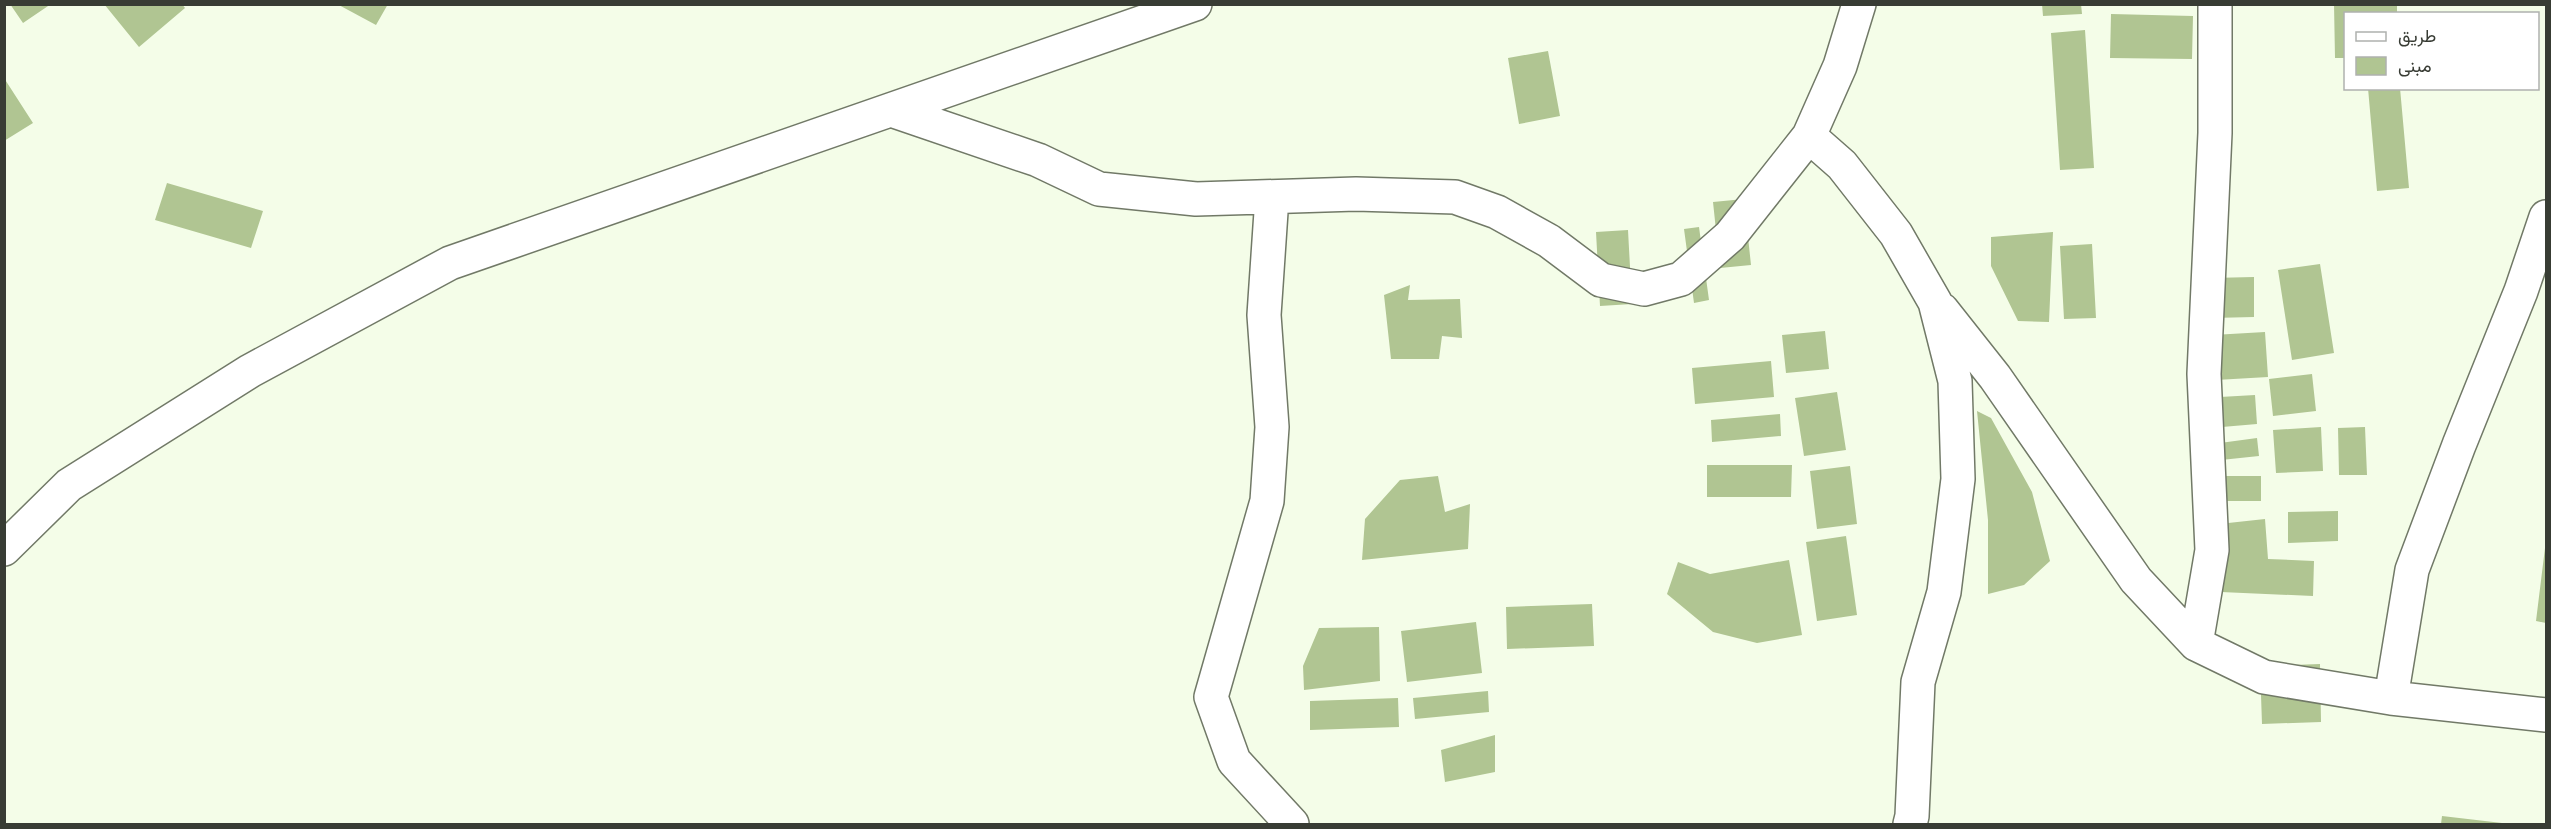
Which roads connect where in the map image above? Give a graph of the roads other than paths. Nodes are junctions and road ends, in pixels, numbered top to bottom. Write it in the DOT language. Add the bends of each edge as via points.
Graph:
graph roads {
  1 [pos="1196,4"];
  2 [pos="2215,4"];
  3 [pos="1860,5"];
  4 [pos="891,110"];
  5 [pos="1809,136"];
  6 [pos="1272,197"];
  7 [pos="2547,217"];
  8 [pos="1935,302"];
  9 [pos="4,549"];
  10 [pos="2196,644"];
  11 [pos="2391,698"];
  12 [pos="2547,715"];
  13 [pos="1292,825"];
  14 [pos="1910,825"];
  1 -- 4 [label="street"];
  2 -- 10 [label="street" via="2215,133 2204,374 2212,550"];
  3 -- 5 [label="street" via="1840,66"];
  4 -- 6 [label="street" via="1038,159 1099,189 1196,199"];
  4 -- 9 [label="street" via="450,263 250,371 69,485"];
  5 -- 6 [label="street" via="1730,236 1681,279 1644,289 1601,280 1549,241 1497,212 1455,197"];
  5 -- 8 [label="street" via="1842,165 1896,234"];
  6 -- 13 [label="street" via="1264,315 1272,427 1267,501 1211,697 1234,761"];
  7 -- 11 [label="street" via="2412,570"];
  8 -- 10 [label="street" via="1995,377 2136,580"];
  8 -- 14 [label="street" via="1954,381 1958,479 1944,592 1917,682"];
  10 -- 11 [label="street" via="2264,677"];
  11 -- 12 [label="street"];
}
